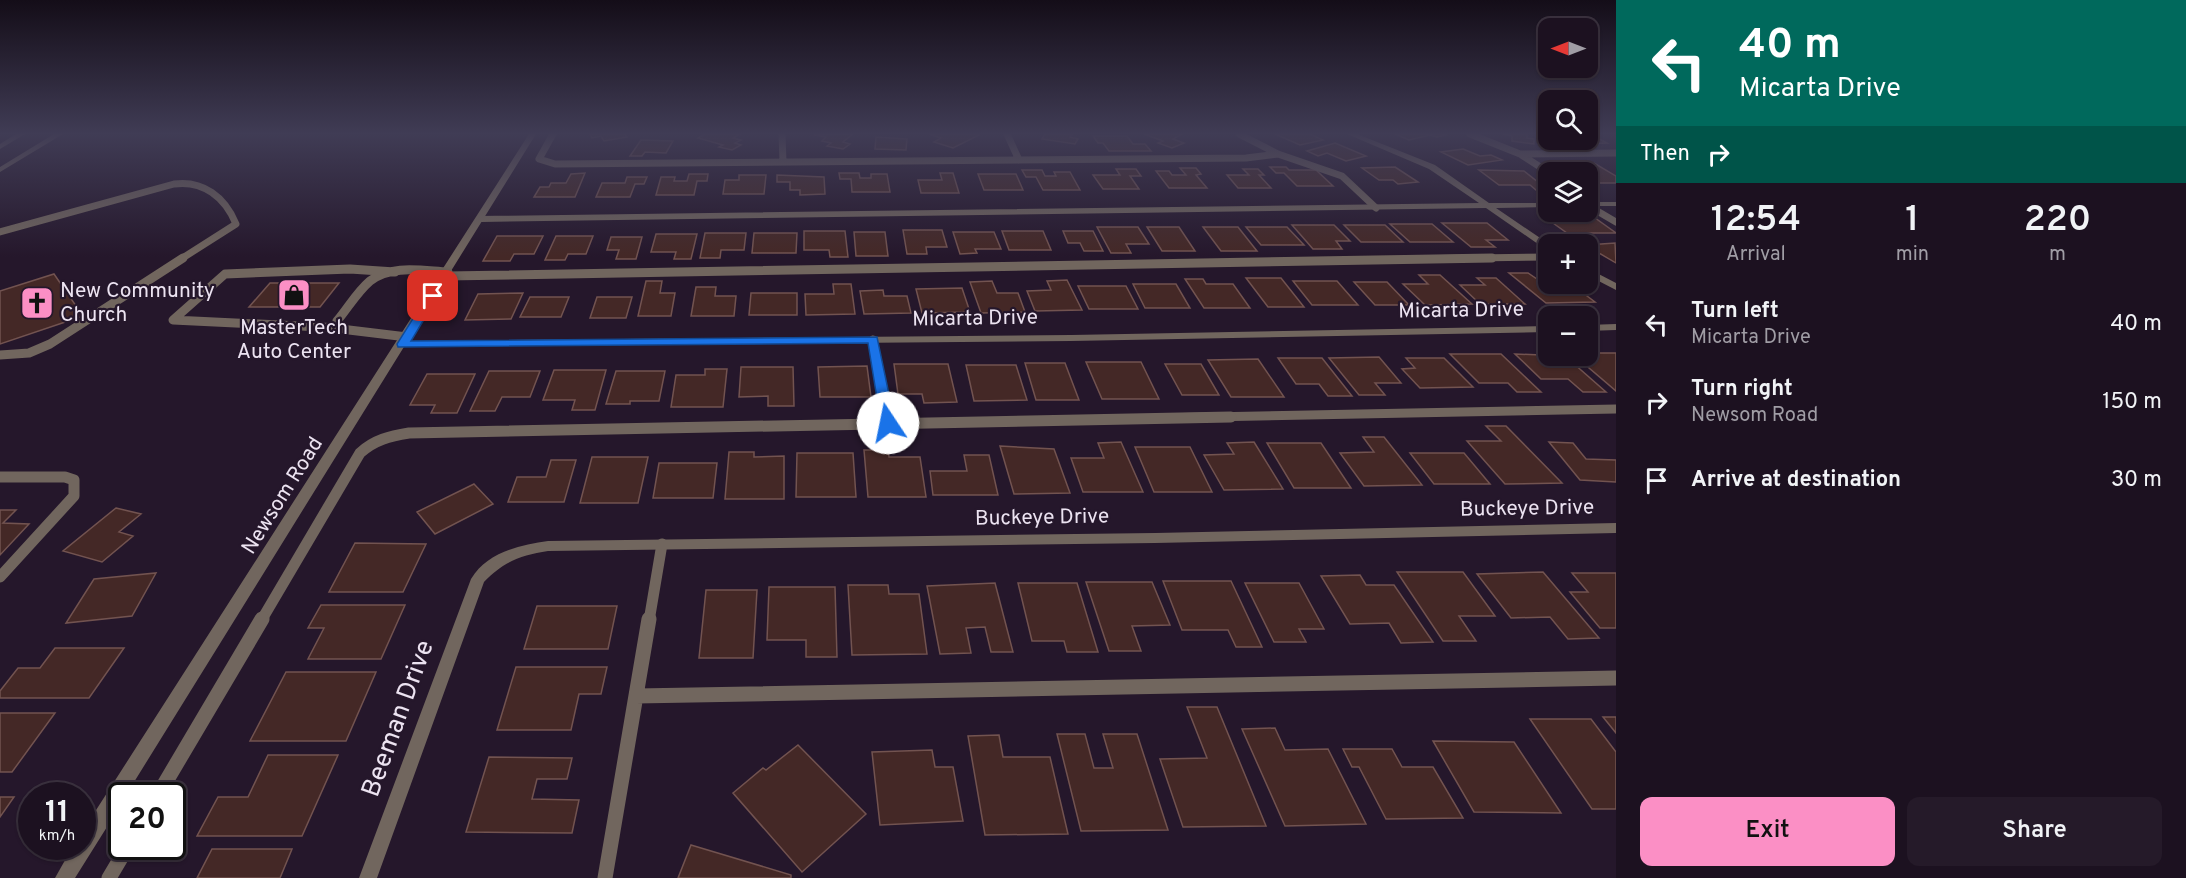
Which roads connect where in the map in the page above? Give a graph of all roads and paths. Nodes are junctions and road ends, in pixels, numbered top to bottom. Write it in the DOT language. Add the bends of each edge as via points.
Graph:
graph roads {
  1 [pos="508,175"];
  2 [pos="1339,175"];
  3 [pos="1444,175"];
  4 [pos="1598,204"];
  5 [pos="1616,204"];
  6 [pos="1538,205"];
  7 [pos="1490,206"];
  8 [pos="1376,208"];
  9 [pos="1598,211"];
  10 [pos="481,219"];
  11 [pos="1616,222"];
  12 [pos="0,232"];
  13 [pos="1538,241"];
  14 [pos="1538,257"];
  15 [pos="395,272"];
  16 [pos="447,274"];
  17 [pos="1598,277"];
  18 [pos="1616,287"];
  19 [pos="1616,327"];
  20 [pos="341,328"];
  21 [pos="1598,328"];
  22 [pos="1538,329"];
  23 [pos="405,340"];
  24 [pos="873,340"];
  25 [pos="0,356"];
  26 [pos="1616,409"];
  27 [pos="888,423"];
  28 [pos="0,477"];
  29 [pos="1616,528"];
  30 [pos="662,544"];
  31 [pos="0,577"];
  32 [pos="478,579"];
  33 [pos="1616,678"];
  34 [pos="636,696"];
  35 [pos="166,782"];
  36 [pos="120,860"];
  37 [pos="64,878"];
  38 [pos="109,878"];
  39 [pos="368,878"];
  40 [pos="604,878"];
  1 -- 10 [label="street, Newsom Road"];
  2 -- 8 [label="lane"];
  3 -- 7 [label="street"];
  4 -- 5 [label="street"];
  6 -- 7 [label="street"];
  7 -- 8 [label="street"];
  7 -- 13 [label="street"];
  8 -- 10 [label="street"];
  9 -- 11 [label="lane"];
  10 -- 16 [label="street, Newsom Road"];
  12 -- 25 [label="lane" via="191,182 201,184 234,216 236,224 50,344 28,353"];
  14 -- 16 [label="lane"];
  15 -- 16 [label="lane"];
  15 -- 20 [label="lane" via="371,280 337,321"];
  15 -- 20 [label="lane" via="350,269 225,274 173,320"];
  16 -- 23 [label="street, Newsom Road"];
  17 -- 18 [label="street"];
  19 -- 21 [label="street"];
  20 -- 23 [label="lane"];
  22 -- 24 [label="street, Micarta Drive"];
  23 -- 24 [label="street, Micarta Drive"];
  23 -- 37 [label="street, Newsom Road"];
  24 -- 27 [label="lane"];
  26 -- 27 [label="lane"];
  27 -- 35 [label="lane" via="409,433 370,443 360,453"];
  28 -- 31 [label="lane" via="65,477 75,480 76,488 74,496"];
  29 -- 30 [label="street, Buckeye Drive"];
  30 -- 32 [label="street, Buckeye Drive" via="525,548 494,562"];
  30 -- 34 [label="lane"];
  32 -- 39 [label="street, Beeman Drive"];
  33 -- 34 [label="lane"];
  34 -- 40 [label="lane"];
  36 -- 38 [label="lane"];
}
